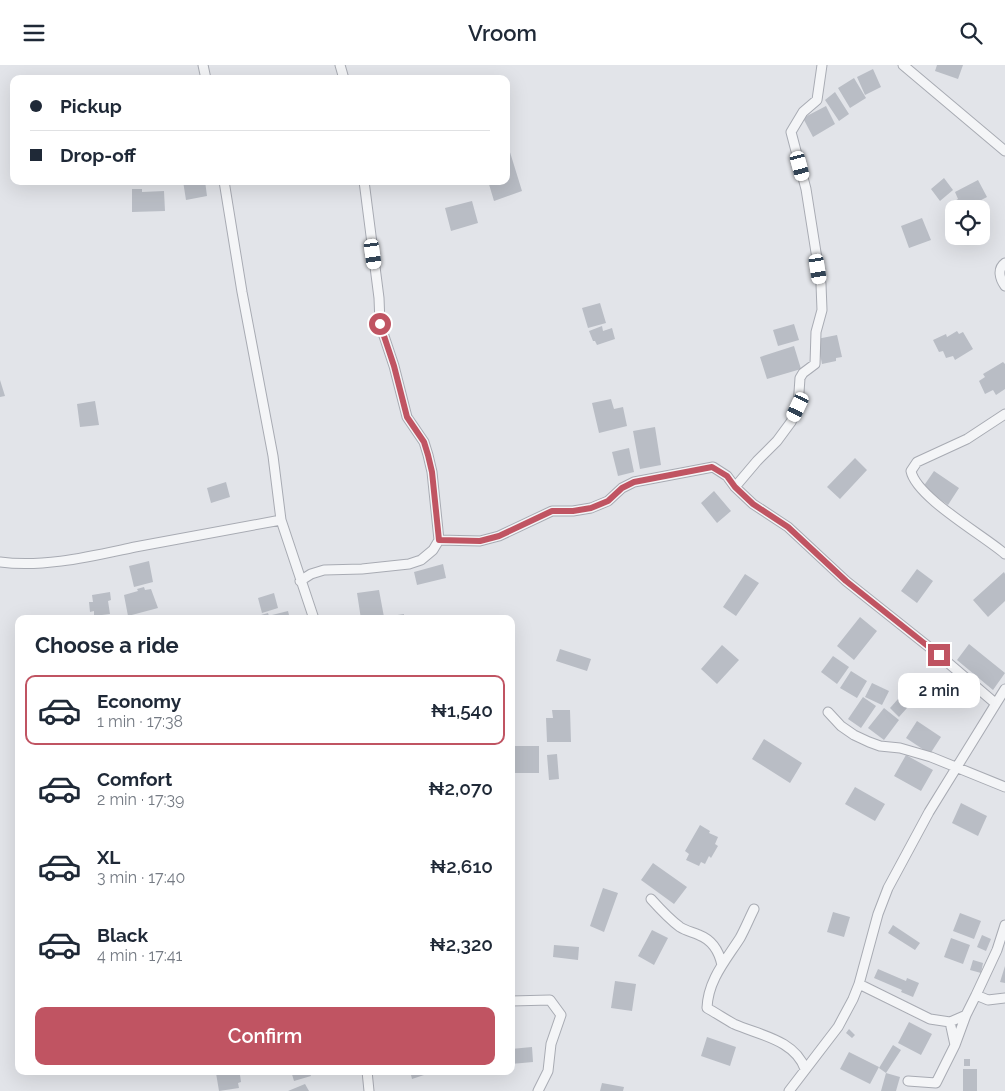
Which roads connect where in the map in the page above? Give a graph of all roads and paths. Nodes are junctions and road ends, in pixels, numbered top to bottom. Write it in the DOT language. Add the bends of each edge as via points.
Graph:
graph roads {
  1 [pos="822,65"];
  2 [pos="902,65"];
  3 [pos="1005,151"];
  4 [pos="225,185"];
  5 [pos="365,185"];
  6 [pos="1005,263"];
  7 [pos="1005,286"];
  8 [pos="1005,414"];
  9 [pos="735,487"];
  10 [pos="281,519"];
  11 [pos="439,540"];
  12 [pos="1005,553"];
  13 [pos="0,562"];
  14 [pos="300,581"];
  15 [pos="313,615"];
  16 [pos="1003,694"];
  17 [pos="995,703"];
  18 [pos="828,712"];
  19 [pos="956,768"];
  20 [pos="1005,787"];
  21 [pos="651,899"];
  22 [pos="754,909"];
  23 [pos="1005,925"];
  24 [pos="722,965"];
  25 [pos="859,984"];
  26 [pos="976,995"];
  27 [pos="1005,998"];
  28 [pos="515,1001"];
  29 [pos="966,1015"];
  30 [pos="950,1022"];
  31 [pos="955,1045"];
  32 [pos="805,1069"];
  33 [pos="367,1075"];
  34 [pos="908,1081"];
  35 [pos="369,1091"];
  36 [pos="538,1091"];
  37 [pos="790,1091"];
  1 -- 9 [label="street" via="817,100 803,112 791,132 806,189 821,283 822,310 816,332 815,364 800,378 798,407 791,421"];
  2 -- 3 [label="street"];
  4 -- 10 [label="street" via="273,456"];
  5 -- 11 [label="street" via="380,324 407,417 424,442 428,455"];
  6 -- 7 [label="street" via="1000,273"];
  8 -- 12 [label="street" via="967,439 917,463 911,471 913,480 940,506"];
  9 -- 11 [label="street" via="727,476 712,467 689,470 634,482 608,501 591,508 552,511 499,536 480,541"];
  9 -- 17 [label="street" via="753,504 788,527 846,581"];
  10 -- 13 [label="street" via="90,556 14,564"];
  10 -- 14 [label="street"];
  11 -- 14 [label="street" via="427,555 409,564 324,570"];
  14 -- 15 [label="street"];
  16 -- 17 [label="street"];
  17 -- 19 [label="street"];
  18 -- 19 [label="street" via="841,726 869,743 900,748"];
  19 -- 20 [label="street"];
  19 -- 25 [label="street" via="888,888"];
  21 -- 24 [label="street" via="682,929 702,936 715,946"];
  22 -- 24 [label="street"];
  23 -- 26 [label="street"];
  24 -- 32 [label="street" via="708,993 707,1008 733,1023 780,1042 802,1062"];
  25 -- 30 [label="street" via="930,1019"];
  25 -- 32 [label="street" via="838,1027"];
  26 -- 27 [label="street" via="988,1000"];
  26 -- 29 [label="street"];
  28 -- 36 [label="street" via="550,1000 561,1015 551,1045 548,1071"];
  29 -- 30 [label="street"];
  29 -- 31 [label="street"];
  30 -- 31 [label="street"];
  31 -- 34 [label="street" via="936,1083"];
  32 -- 37 [label="street"];
  33 -- 35 [label="street"];
}
